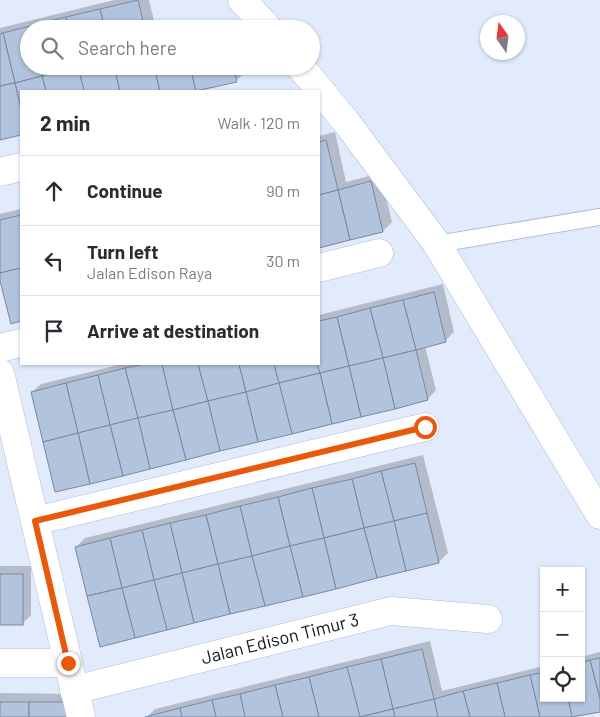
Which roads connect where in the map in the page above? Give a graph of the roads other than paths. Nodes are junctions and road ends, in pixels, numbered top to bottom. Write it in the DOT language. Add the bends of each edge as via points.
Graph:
graph roads {
  1 [pos="242,0"];
  2 [pos="261,20"];
  3 [pos="307,75"];
  4 [pos="320,90"];
  5 [pos="320,90"];
  6 [pos="20,167"];
  7 [pos="0,172"];
  8 [pos="600,217"];
  9 [pos="437,244"];
  10 [pos="379,252"];
  11 [pos="320,268"];
  12 [pos="20,343"];
  13 [pos="0,348"];
  14 [pos="0,373"];
  15 [pos="425,427"];
  16 [pos="600,515"];
  17 [pos="35,521"];
  18 [pos="488,619"];
  19 [pos="0,663"];
  20 [pos="68,663"];
  21 [pos="74,690"];
  22 [pos="81,717"];
  1 -- 2 [label="street"];
  3 -- 4 [label="street"];
  5 -- 9 [label="street"];
  6 -- 7 [label="street"];
  8 -- 9 [label="lane"];
  9 -- 16 [label="street"];
  10 -- 11 [label="street"];
  12 -- 13 [label="street"];
  14 -- 17 [label="street"];
  15 -- 17 [label="street"];
  17 -- 20 [label="street"];
  18 -- 21 [label="street, Jalan Edison Timur 3" via="391,611"];
  19 -- 20 [label="street"];
  20 -- 21 [label="street"];
  21 -- 22 [label="street"];
}
